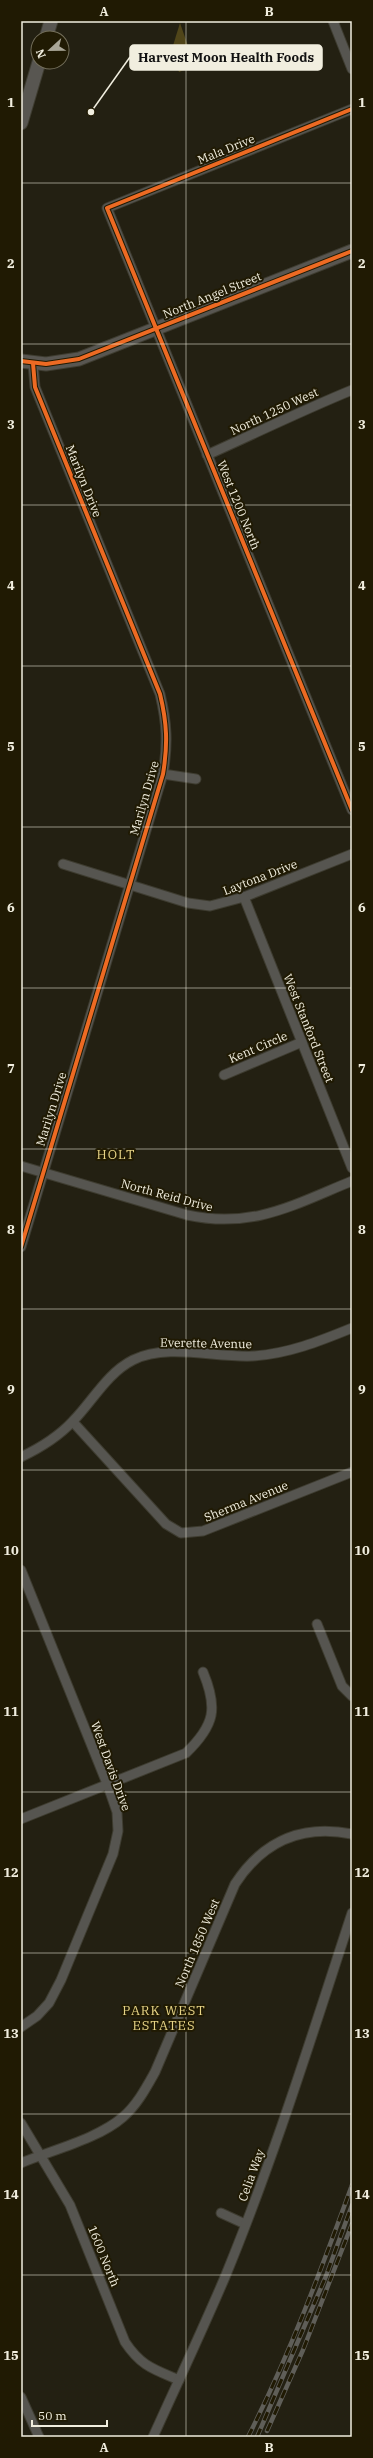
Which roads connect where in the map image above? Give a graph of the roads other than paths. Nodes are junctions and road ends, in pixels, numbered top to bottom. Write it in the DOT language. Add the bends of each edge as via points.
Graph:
graph roads {
  1 [pos="333,21"];
  2 [pos="352,69"];
  3 [pos="37,70"];
  4 [pos="352,109"];
  5 [pos="21,123"];
  6 [pos="107,208"];
  7 [pos="352,250"];
  8 [pos="156,329"];
  9 [pos="27,362"];
  10 [pos="352,390"];
  11 [pos="207,455"];
  12 [pos="163,774"];
  13 [pos="196,780"];
  14 [pos="352,810"];
  15 [pos="352,854"];
  16 [pos="63,864"];
  17 [pos="128,885"];
  18 [pos="244,897"];
  19 [pos="302,1042"];
  20 [pos="224,1075"];
  21 [pos="21,1166"];
  22 [pos="352,1168"];
  23 [pos="43,1173"];
  24 [pos="352,1181"];
  25 [pos="21,1247"];
  26 [pos="352,1328"];
  27 [pos="73,1422"];
  28 [pos="21,1457"];
  29 [pos="352,1472"];
  30 [pos="21,1570"];
  31 [pos="317,1624"];
  32 [pos="203,1672"];
  33 [pos="352,1696"];
  34 [pos="108,1786"];
  35 [pos="21,1819"];
  36 [pos="352,1834"];
  37 [pos="352,1913"];
  38 [pos="21,2027"];
  39 [pos="21,2123"];
  40 [pos="40,2155"];
  41 [pos="21,2162"];
  42 [pos="221,2213"];
  43 [pos="245,2224"];
  44 [pos="179,2380"];
  45 [pos="21,2397"];
  46 [pos="39,2437"];
  47 [pos="153,2437"];
  1 -- 2 [label="street"];
  3 -- 5 [label="street"];
  4 -- 6 [label="street, Mala Drive"];
  6 -- 8 [label="street, West 1200 North"];
  7 -- 8 [label="street, North Angel Street"];
  8 -- 9 [label="street, North Angel Street" via="72,361"];
  8 -- 11 [label="street, West 1200 North"];
  9 -- 12 [label="street, Marilyn Drive" via="160,694 167,721 167,752"];
  10 -- 11 [label="street, North 1250 West" via="297,412 270,428"];
  11 -- 14 [label="street, West 1200 North"];
  12 -- 13 [label="street"];
  12 -- 17 [label="street, Marilyn Drive"];
  15 -- 18 [label="street, Laytona Drive"];
  16 -- 17 [label="street, Laytona Drive"];
  17 -- 18 [label="street, Laytona Drive" via="188,903 210,906"];
  17 -- 23 [label="street, Marilyn Drive"];
  18 -- 19 [label="street, West Stanford Street"];
  19 -- 20 [label="street, Kent Circle"];
  19 -- 22 [label="street, West Stanford Street"];
  21 -- 23 [label="street, North Reid Drive"];
  23 -- 24 [label="street, North Reid Drive" via="187,1215 213,1220 248,1219 282,1210"];
  23 -- 25 [label="street, Marilyn Drive"];
  26 -- 27 [label="street, Everette Avenue" via="314,1344 254,1356 150,1354 132,1361 116,1373"];
  27 -- 28 [label="street, Everette Avenue" via="51,1440"];
  27 -- 29 [label="street, Sherma Avenue" via="166,1524 181,1533 203,1531"];
  30 -- 34 [label="street, West Davis Drive"];
  31 -- 33 [label="street" via="342,1686"];
  32 -- 34 [label="street" via="212,1694 212,1718 202,1738 186,1753"];
  34 -- 35 [label="street"];
  34 -- 38 [label="street, West Davis Drive" via="117,1812 118,1831 113,1854 49,2003 37,2016"];
  36 -- 40 [label="street, North 1850 West" via="336,1831 311,1832 291,1837 267,1848 248,1864 235,1884 156,2072 141,2097 122,2118 97,2133"];
  37 -- 43 [label="street, Celia Way" via="279,2132"];
  39 -- 40 [label="street, 1600 North"];
  40 -- 41 [label="street, North 1850 West"];
  40 -- 44 [label="street, 1600 North" via="70,2204 125,2342 140,2361"];
  42 -- 43 [label="street"];
  43 -- 44 [label="street, Celia Way" via="225,2277"];
  44 -- 47 [label="street, Celia Way"];
  45 -- 46 [label="street"];
}
